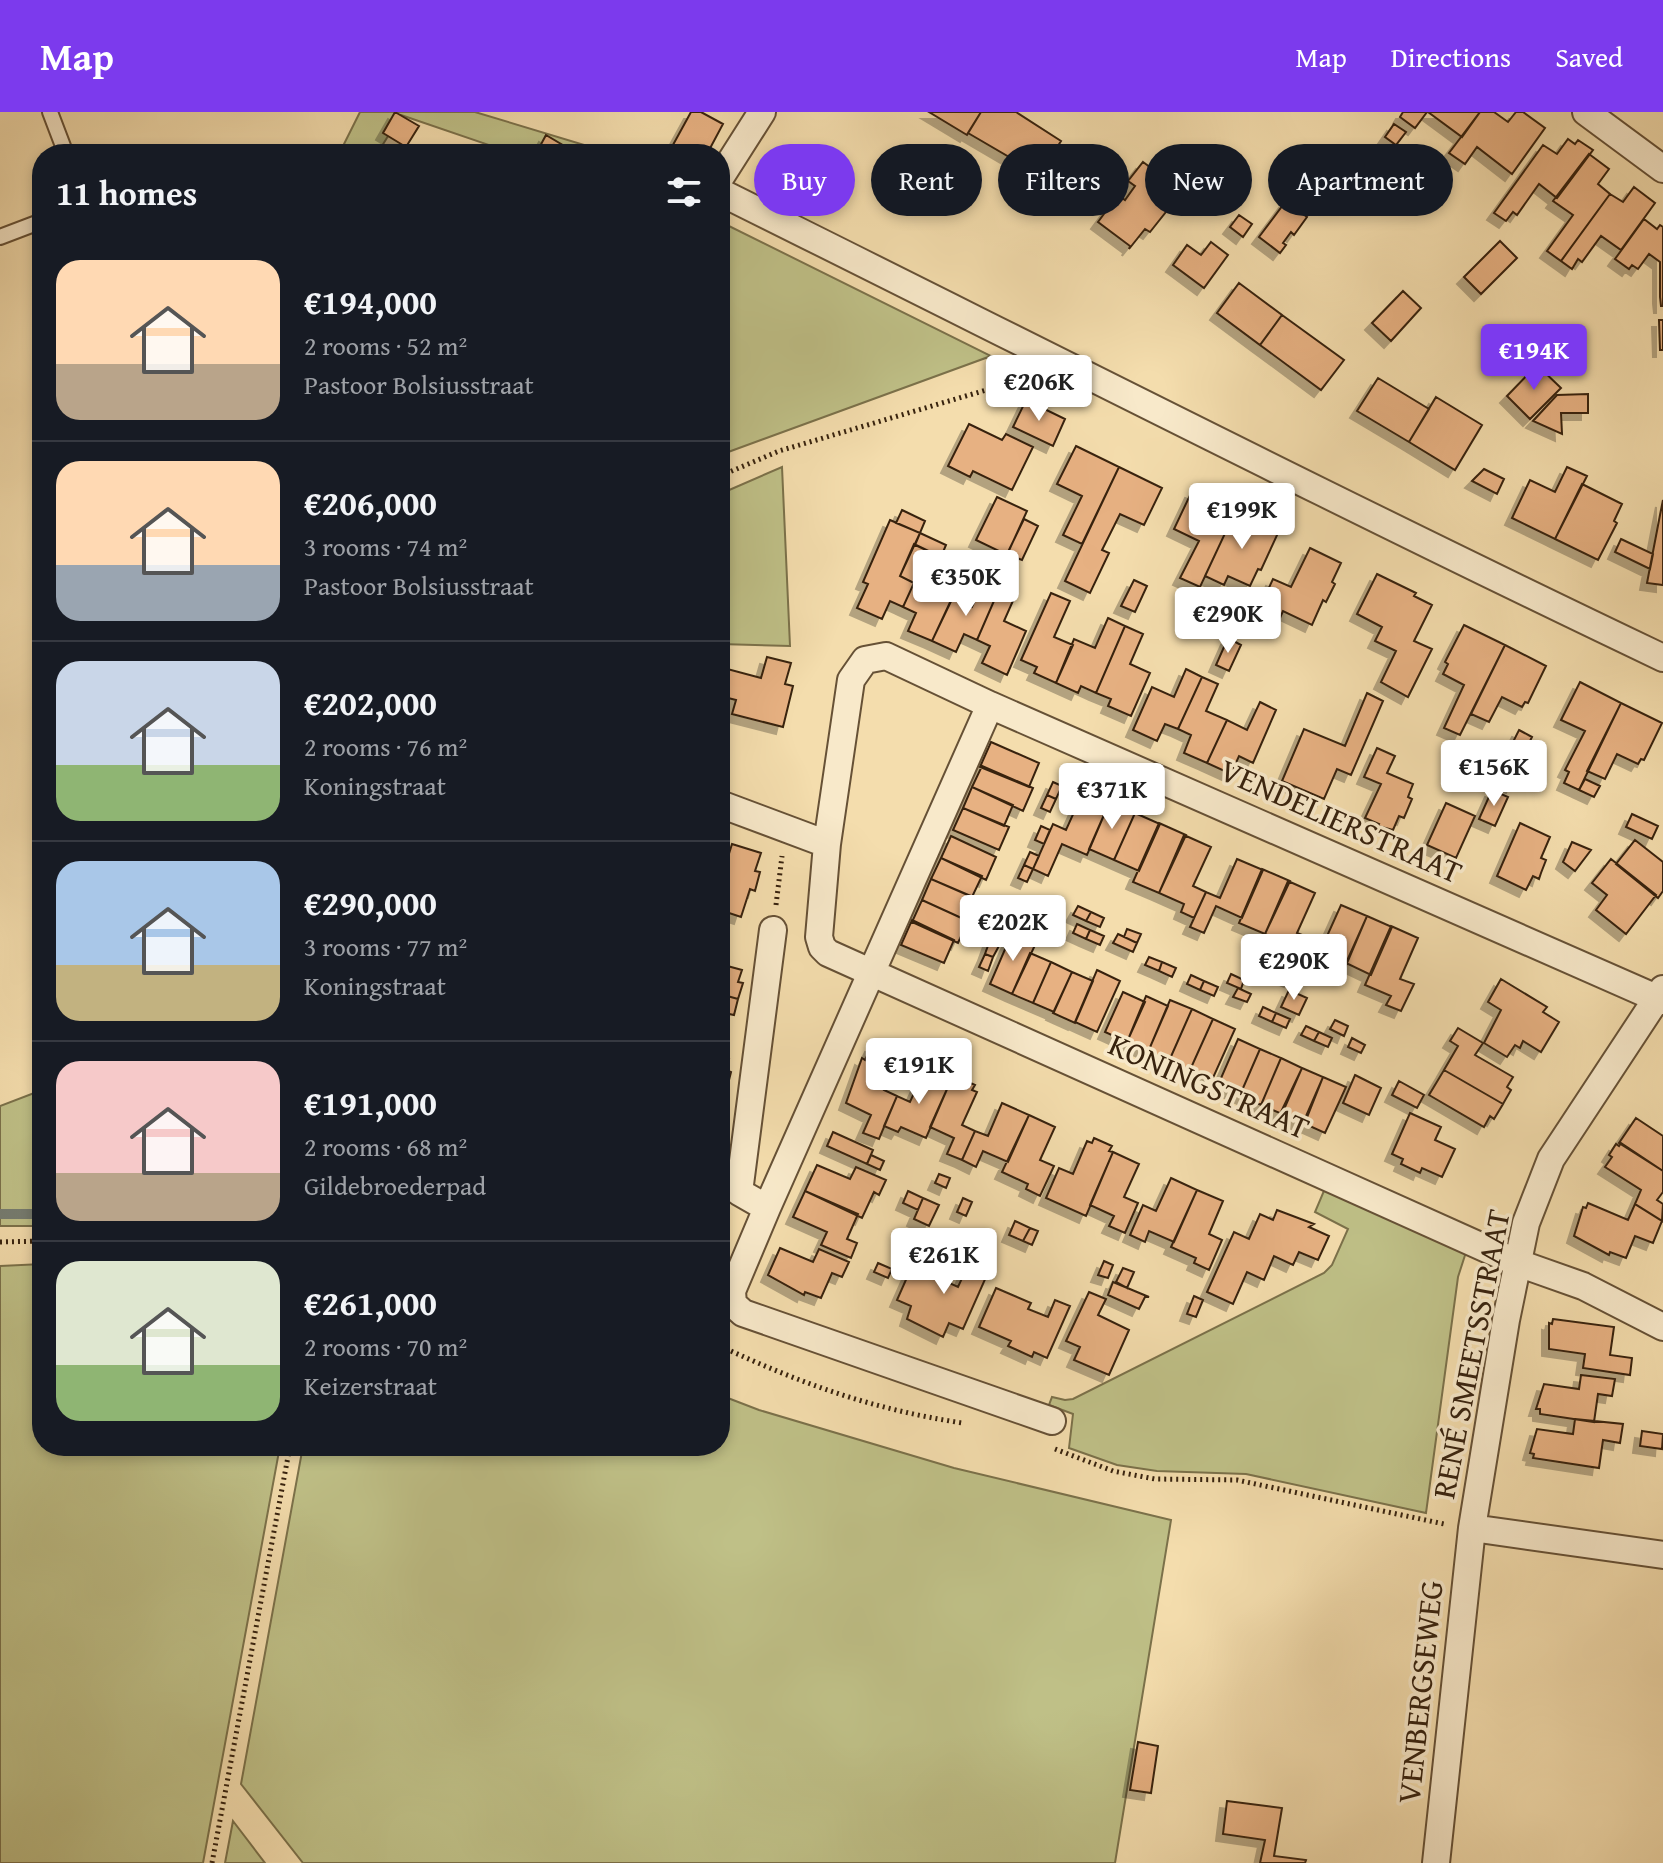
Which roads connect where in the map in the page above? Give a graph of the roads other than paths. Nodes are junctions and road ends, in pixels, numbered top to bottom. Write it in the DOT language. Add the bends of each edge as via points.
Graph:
graph roads {
  1 [pos="50,112"];
  2 [pos="762,112"];
  3 [pos="1586,112"];
  4 [pos="62,144"];
  5 [pos="730,162"];
  6 [pos="1663,169"];
  7 [pos="730,197"];
  8 [pos="32,225"];
  9 [pos="0,237"];
  10 [pos="1663,658"];
  11 [pos="865,660"];
  12 [pos="990,705"];
  13 [pos="730,808"];
  14 [pos="827,844"];
  15 [pos="773,930"];
  16 [pos="873,971"];
  17 [pos="1661,995"];
  18 [pos="767,1208"];
  19 [pos="1518,1263"];
  20 [pos="1663,1327"];
  21 [pos="1052,1421"];
  22 [pos="1472,1528"];
  23 [pos="1663,1555"];
  24 [pos="1436,1863"];
  1 -- 4 [label="lane"];
  2 -- 5 [label="street"];
  3 -- 6 [label="street"];
  7 -- 10 [label="street" via="1413,539"];
  8 -- 9 [label="lane"];
  11 -- 12 [label="street, VENDELIERSTRAAT" via="886,656"];
  11 -- 14 [label="street, KONINGSTRAAT" via="851,680"];
  12 -- 16 [label="street"];
  12 -- 17 [label="street, VENDELIERSTRAAT"];
  13 -- 14 [label="street"];
  14 -- 16 [label="street, KONINGSTRAAT" via="822,947"];
  15 -- 18 [label="street" via="739,1192"];
  16 -- 18 [label="street"];
  16 -- 19 [label="street, KONINGSTRAAT"];
  17 -- 19 [label="street, RENÉ SMEETSSTRAAT" via="1551,1159 1526,1223"];
  18 -- 21 [label="street" via="732,1291 733,1304 743,1313"];
  19 -- 20 [label="street, KONINGSTRAAT" via="1583,1286"];
  19 -- 22 [label="street, RENÉ SMEETSSTRAAT"];
  22 -- 23 [label="street"];
  22 -- 24 [label="street, VENBERGSEWEG"];
}
